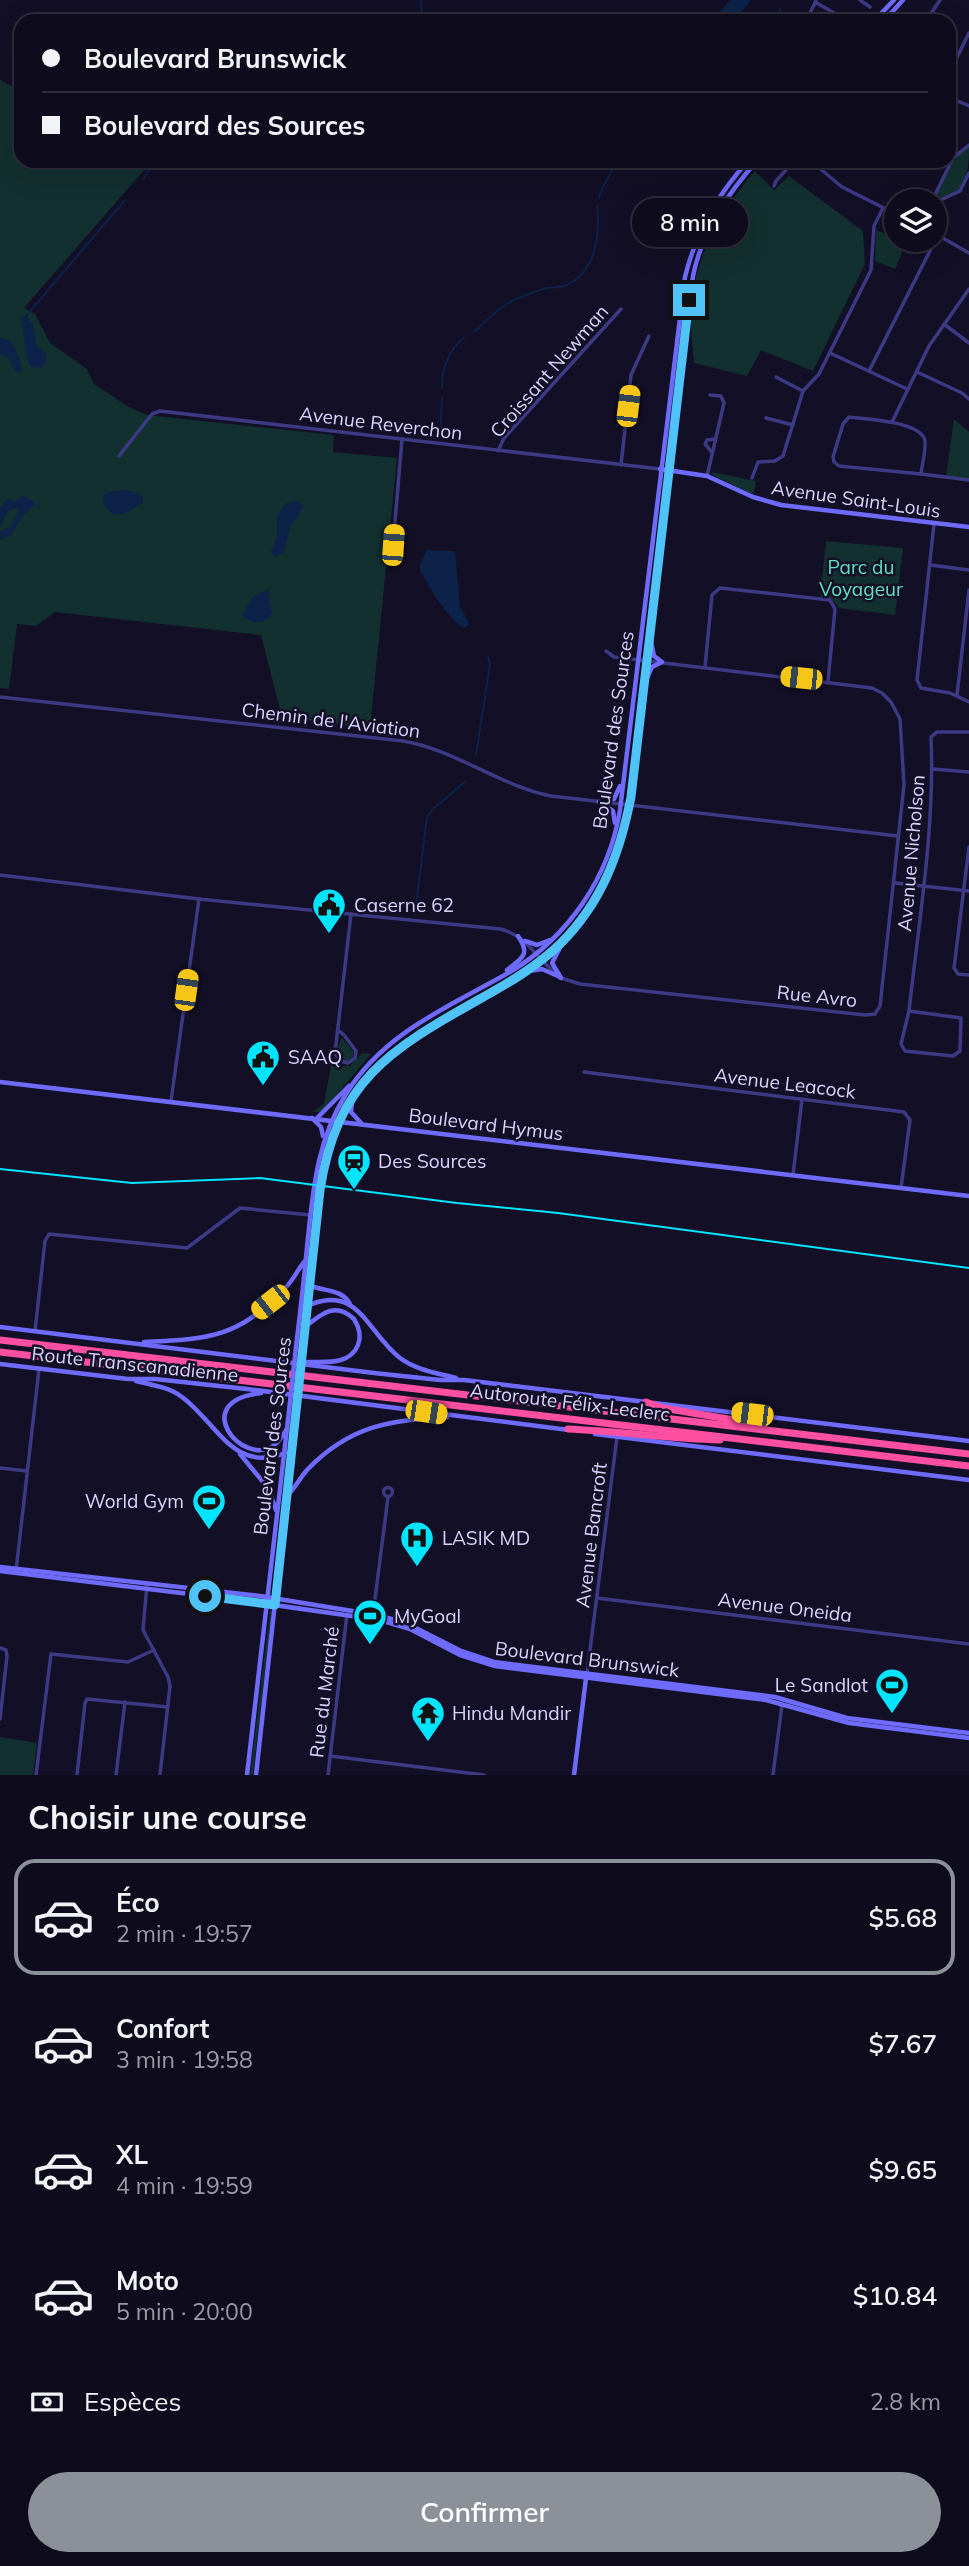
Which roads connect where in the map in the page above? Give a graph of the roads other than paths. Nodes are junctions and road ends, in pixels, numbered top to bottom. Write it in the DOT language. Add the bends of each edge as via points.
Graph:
graph roads {
  1 [pos="860,0"];
  2 [pos="894,0"];
  3 [pos="903,0"];
  4 [pos="816,1"];
  5 [pos="870,7"];
  6 [pos="837,14"];
  7 [pos="881,14"];
  8 [pos="890,14"];
  9 [pos="969,33"];
  10 [pos="956,59"];
  11 [pos="742,168"];
  12 [pos="751,168"];
  13 [pos="788,168"];
  14 [pos="819,168"];
  15 [pos="948,168"];
  16 [pos="969,173"];
  17 [pos="774,186"];
  18 [pos="939,189"];
  19 [pos="947,196"];
  20 [pos="883,208"];
  21 [pos="947,240"];
  22 [pos="927,252"];
  23 [pos="969,252"];
  24 [pos="969,289"];
  25 [pos="621,309"];
  26 [pos="944,324"];
  27 [pos="649,336"];
  28 [pos="969,343"];
  29 [pos="830,353"];
  30 [pos="869,371"];
  31 [pos="917,372"];
  32 [pos="776,377"];
  33 [pos="908,390"];
  34 [pos="803,391"];
  35 [pos="710,395"];
  36 [pos="969,399"];
  37 [pos="766,418"];
  38 [pos="892,422"];
  39 [pos="793,425"];
  40 [pos="402,439"];
  41 [pos="715,439"];
  42 [pos="498,451"];
  43 [pos="712,451"];
  44 [pos="119,456"];
  45 [pos="621,465"];
  46 [pos="660,469"];
  47 [pos="669,470"];
  48 [pos="921,474"];
  49 [pos="707,476"];
  50 [pos="752,478"];
  51 [pos="969,480"];
  52 [pos="934,524"];
  53 [pos="969,527"];
  54 [pos="393,545"];
  55 [pos="930,565"];
  56 [pos="969,570"];
  57 [pos="969,590"];
  58 [pos="968,609"];
  59 [pos="649,636"];
  60 [pos="606,651"];
  61 [pos="962,651"];
  62 [pos="969,654"];
  63 [pos="638,659"];
  64 [pos="647,660"];
  65 [pos="662,662"];
  66 [pos="705,667"];
  67 [pos="828,681"];
  68 [pos="643,689"];
  69 [pos="957,695"];
  70 [pos="0,696"];
  71 [pos="969,702"];
  72 [pos="969,732"];
  73 [pos="932,769"];
  74 [pos="969,772"];
  75 [pos="624,777"];
  76 [pos="599,802"];
  77 [pos="620,805"];
  78 [pos="629,806"];
  79 [pos="616,828"];
  80 [pos="898,836"];
  81 [pos="969,847"];
  82 [pos="0,875"];
  83 [pos="894,883"];
  84 [pos="923,886"];
  85 [pos="967,891"];
  86 [pos="199,899"];
  87 [pos="351,914"];
  88 [pos="518,936"];
  89 [pos="554,938"];
  90 [pos="565,939"];
  91 [pos="525,942"];
  92 [pos="536,954"];
  93 [pos="541,960"];
  94 [pos="524,972"];
  95 [pos="969,975"];
  96 [pos="561,978"];
  97 [pos="491,982"];
  98 [pos="909,1011"];
  99 [pos="338,1030"];
  100 [pos="584,1073"];
  101 [pos="357,1078"];
  102 [pos="0,1082"];
  103 [pos="352,1099"];
  104 [pos="802,1099"];
  105 [pos="171,1101"];
  106 [pos="314,1118"];
  107 [pos="331,1120"];
  108 [pos="339,1121"];
  109 [pos="362,1124"];
  110 [pos="323,1139"];
  111 [pos="793,1175"];
  112 [pos="901,1188"];
  113 [pos="969,1196"];
  114 [pos="310,1215"];
  115 [pos="306,1260"];
  116 [pos="309,1285"];
  117 [pos="351,1305"];
  118 [pos="306,1307"];
  119 [pos="300,1311"];
  120 [pos="0,1327"];
  121 [pos="305,1327"];
  122 [pos="35,1331"];
  123 [pos="0,1340"];
  124 [pos="134,1342"];
  125 [pos="0,1352"];
  126 [pos="292,1362"];
  127 [pos="0,1364"];
  128 [pos="39,1369"];
  129 [pos="128,1379"];
  130 [pos="464,1380"];
  131 [pos="267,1392"];
  132 [pos="646,1402"];
  133 [pos="293,1411"];
  134 [pos="458,1417"];
  135 [pos="287,1428"];
  136 [pos="568,1429"];
  137 [pos="810,1435"];
  138 [pos="617,1437"];
  139 [pos="763,1441"];
  140 [pos="969,1441"];
  141 [pos="292,1450"];
  142 [pos="240,1453"];
  143 [pos="285,1454"];
  144 [pos="969,1454"];
  145 [pos="969,1466"];
  146 [pos="0,1468"];
  147 [pos="27,1471"];
  148 [pos="969,1480"];
  149 [pos="286,1497"];
  150 [pos="387,1497"];
  151 [pos="277,1513"];
  152 [pos="0,1569"];
  153 [pos="16,1570"];
  154 [pos="147,1586"];
  155 [pos="597,1598"];
  156 [pos="267,1601"];
  157 [pos="276,1602"];
  158 [pos="347,1614"];
  159 [pos="373,1615"];
  160 [pos="969,1644"];
  161 [pos="0,1647"];
  162 [pos="154,1650"];
  163 [pos="586,1676"];
  164 [pos="2,1690"];
  165 [pos="783,1701"];
  166 [pos="125,1702"];
  167 [pos="168,1707"];
  168 [pos="0,1718"];
  169 [pos="969,1736"];
  170 [pos="330,1756"];
  171 [pos="36,1775"];
  172 [pos="77,1775"];
  173 [pos="116,1775"];
  174 [pos="160,1775"];
  175 [pos="247,1775"];
  176 [pos="256,1775"];
  177 [pos="328,1775"];
  178 [pos="484,1775"];
  179 [pos="574,1775"];
  180 [pos="773,1775"];
  1 -- 5 [label="street"];
  2 -- 7 [label="main road"];
  3 -- 8 [label="main road"];
  4 -- 6 [label="street"];
  9 -- 10 [label="street"];
  11 -- 46 [label="main road, Boulevard des Sources" via="709,214 689,262"];
  12 -- 47 [label="main road, Boulevard des Sources" via="722,204 697,258"];
  13 -- 17 [label="street"];
  14 -- 20 [label="street" via="842,187"];
  15 -- 18 [label="street"];
  16 -- 19 [label="street" via="960,191"];
  20 -- 29 [label="street" via="874,226 871,270"];
  21 -- 23 [label="street"];
  22 -- 30 [label="street"];
  24 -- 26 [label="street"];
  25 -- 42 [label="street, Croissant Newman" via="504,438"];
  26 -- 28 [label="street"];
  26 -- 31 [label="street"];
  27 -- 45 [label="street" via="631,375"];
  29 -- 30 [label="street"];
  29 -- 34 [label="street"];
  30 -- 33 [label="street"];
  31 -- 33 [label="street"];
  31 -- 36 [label="street"];
  32 -- 34 [label="street"];
  33 -- 38 [label="street"];
  34 -- 39 [label="street"];
  35 -- 41 [label="street" via="718,394 724,400"];
  37 -- 39 [label="street"];
  38 -- 48 [label="street" via="923,437"];
  38 -- 48 [label="street" via="849,417 834,462"];
  39 -- 50 [label="street" via="783,457 758,463"];
  40 -- 42 [label="street, Avenue Reverchon"];
  40 -- 44 [label="street, Avenue Reverchon" via="158,411"];
  40 -- 54 [label="street"];
  41 -- 43 [label="street"];
  41 -- 43 [label="street" via="705,444"];
  42 -- 45 [label="street, Avenue Reverchon"];
  43 -- 49 [label="street"];
  45 -- 46 [label="street, Avenue Reverchon"];
  46 -- 47 [label="main road, Avenue Saint-Louis"];
  46 -- 63 [label="main road, Boulevard des Sources"];
  47 -- 49 [label="main road, Avenue Saint-Louis"];
  47 -- 59 [label="main road, Boulevard des Sources"];
  48 -- 51 [label="street"];
  49 -- 52 [label="main road, Avenue Saint-Louis" via="781,505"];
  52 -- 53 [label="main road, Avenue Saint-Louis"];
  52 -- 55 [label="street"];
  55 -- 56 [label="street"];
  55 -- 69 [label="street" via="917,680 921,688"];
  57 -- 58 [label="street"];
  58 -- 61 [label="street"];
  59 -- 64 [label="main road, Boulevard des Sources"];
  59 -- 65 [label="main road" via="653,654"];
  60 -- 63 [label="street"];
  61 -- 62 [label="street"];
  61 -- 69 [label="street"];
  63 -- 64 [label="street"];
  63 -- 75 [label="main road, Boulevard des Sources"];
  64 -- 65 [label="street"];
  64 -- 68 [label="main road, Boulevard des Sources"];
  65 -- 66 [label="street, Rue Avro"];
  65 -- 68 [label="main road" via="652,667"];
  66 -- 67 [label="street, Rue Avro"];
  66 -- 67 [label="street" via="712,595 720,588 830,600 835,609"];
  67 -- 80 [label="street, Rue Avro" via="872,688 897,710 904,785"];
  68 -- 78 [label="main road, Boulevard des Sources"];
  69 -- 71 [label="street"];
  70 -- 76 [label="street, Chemin de l'Aviation" via="410,742 454,755 530,791"];
  72 -- 73 [label="street, Avenue Nicholson" via="933,734"];
  73 -- 74 [label="street"];
  73 -- 84 [label="street, Avenue Nicholson"];
  75 -- 76 [label="main road" via="615,798"];
  75 -- 77 [label="main road, Boulevard des Sources"];
  76 -- 77 [label="street, Chemin de l'Aviation"];
  76 -- 79 [label="main road" via="613,811"];
  77 -- 78 [label="street, Chemin de l'Aviation"];
  77 -- 79 [label="main road, Boulevard des Sources"];
  78 -- 80 [label="street, Chemin de l'Aviation"];
  78 -- 90 [label="main road, Boulevard des Sources" via="607,880"];
  79 -- 89 [label="main road, Boulevard des Sources" via="591,889"];
  80 -- 83 [label="street, Rue Avro"];
  81 -- 85 [label="street"];
  82 -- 86 [label="street, Rue Avro"];
  83 -- 84 [label="street"];
  83 -- 96 [label="street, Rue Avro" via="880,1006 872,1015 583,985"];
  84 -- 85 [label="street"];
  84 -- 98 [label="street, Avenue Nicholson"];
  85 -- 95 [label="street" via="954,968 958,974"];
  86 -- 87 [label="street, Rue Avro"];
  86 -- 105 [label="street"];
  87 -- 88 [label="street, Rue Avro" via="496,929"];
  87 -- 99 [label="street"];
  88 -- 91 [label="street, Rue Avro"];
  88 -- 97 [label="main road" via="525,947 523,957"];
  89 -- 91 [label="main road" via="537,945"];
  89 -- 92 [label="main road, Boulevard des Sources"];
  90 -- 93 [label="main road, Boulevard des Sources"];
  90 -- 96 [label="main road" via="552,962"];
  91 -- 92 [label="street, Rue Avro"];
  92 -- 93 [label="street, Rue Avro"];
  92 -- 97 [label="main road, Boulevard des Sources"];
  93 -- 94 [label="main road, Boulevard des Sources"];
  93 -- 96 [label="street, Rue Avro"];
  94 -- 96 [label="main road" via="542,969"];
  94 -- 103 [label="main road, Boulevard des Sources" via="407,1041"];
  97 -- 101 [label="main road, Boulevard des Sources" via="397,1037"];
  98 -- 98 [label="street, Avenue Nicholson" via="901,1044 905,1051 957,1055 961,1018"];
  99 -- 99 [label="street" via="335,1056 348,1063 356,1051"];
  100 -- 104 [label="street, Avenue Leacock"];
  101 -- 106 [label="main road"];
  101 -- 107 [label="main road, Boulevard des Sources"];
  102 -- 105 [label="main road, Boulevard Hymus"];
  103 -- 108 [label="main road, Boulevard des Sources"];
  103 -- 109 [label="main road" via="351,1112"];
  104 -- 111 [label="street"];
  104 -- 112 [label="street, Avenue Leacock" via="908,1114"];
  105 -- 106 [label="main road, Boulevard Hymus"];
  106 -- 107 [label="main road, Boulevard Hymus"];
  106 -- 110 [label="main road"];
  107 -- 108 [label="main road, Boulevard Hymus"];
  107 -- 110 [label="main road, Boulevard des Sources"];
  108 -- 109 [label="main road, Boulevard Hymus"];
  108 -- 116 [label="main road, Boulevard des Sources" via="324,1166"];
  109 -- 111 [label="main road, Boulevard Hymus"];
  110 -- 114 [label="main road, Boulevard des Sources"];
  111 -- 112 [label="main road, Boulevard Hymus"];
  112 -- 113 [label="main road, Boulevard Hymus"];
  114 -- 115 [label="main road, Boulevard des Sources"];
  114 -- 122 [label="street" via="240,1208 187,1248 49,1234"];
  115 -- 119 [label="main road, Boulevard des Sources"];
  115 -- 124 [label="main road" via="280,1293 229,1331 202,1339"];
  116 -- 117 [label="main road" via="340,1293"];
  116 -- 118 [label="main road, Boulevard des Sources"];
  117 -- 118 [label="main road" via="331,1300"];
  117 -- 130 [label="main road" via="402,1359"];
  118 -- 119 [label="main road"];
  118 -- 121 [label="main road, Boulevard des Sources"];
  119 -- 133 [label="main road, Boulevard des Sources, bridge"];
  120 -- 122 [label="main road, Route Transcanadienne"];
  121 -- 126 [label="main road" via="326,1311 342,1311 358,1325 359,1343 351,1355 340,1360"];
  121 -- 133 [label="main road, Boulevard des Sources, bridge"];
  122 -- 124 [label="main road, Route Transcanadienne"];
  123 -- 137 [label="highway, Autoroute Félix-Leclerc"];
  124 -- 126 [label="main road"];
  125 -- 139 [label="highway, Autoroute Félix-Leclerc"];
  126 -- 130 [label="main road"];
  127 -- 128 [label="main road, Route Transcanadienne"];
  128 -- 129 [label="main road, Route Transcanadienne"];
  128 -- 147 [label="street"];
  129 -- 131 [label="main road, Route Transcanadienne"];
  129 -- 142 [label="main road" via="179,1395"];
  130 -- 132 [label="main road"];
  131 -- 134 [label="main road, Route Transcanadienne"];
  131 -- 135 [label="main road" via="230,1402 224,1414 227,1429 240,1443 260,1450 275,1444"];
  132 -- 137 [label="highway"];
  132 -- 140 [label="main road"];
  133 -- 135 [label="main road, Boulevard des Sources"];
  133 -- 141 [label="main road, Boulevard des Sources"];
  134 -- 136 [label="main road"];
  134 -- 149 [label="main road" via="391,1421 360,1431 310,1467"];
  135 -- 143 [label="main road, Boulevard des Sources"];
  136 -- 138 [label="main road"];
  136 -- 139 [label="highway"];
  137 -- 144 [label="highway, Autoroute Félix-Leclerc"];
  138 -- 148 [label="main road"];
  138 -- 155 [label="street, Avenue Bancroft"];
  139 -- 145 [label="highway, Autoroute Félix-Leclerc"];
  141 -- 143 [label="main road"];
  141 -- 149 [label="main road, Boulevard des Sources"];
  142 -- 143 [label="main road" via="260,1459"];
  142 -- 151 [label="main road" via="268,1488"];
  143 -- 151 [label="main road, Boulevard des Sources"];
  146 -- 147 [label="street"];
  147 -- 153 [label="street"];
  149 -- 157 [label="main road, Boulevard des Sources"];
  150 -- 159 [label="street"];
  151 -- 156 [label="main road, Boulevard des Sources"];
  152 -- 153 [label="main road, Boulevard Brunswick"];
  153 -- 154 [label="main road, Boulevard Brunswick"];
  154 -- 156 [label="main road, Boulevard Brunswick"];
  154 -- 162 [label="street" via="142,1628"];
  155 -- 160 [label="street, Avenue Oneida"];
  155 -- 163 [label="street, Avenue Bancroft"];
  156 -- 157 [label="main road, Boulevard Brunswick"];
  156 -- 175 [label="main road, Boulevard des Sources"];
  157 -- 158 [label="main road, Boulevard Brunswick"];
  157 -- 176 [label="main road, Boulevard des Sources"];
  158 -- 159 [label="main road, Boulevard Brunswick"];
  158 -- 163 [label="main road, Boulevard Brunswick" via="403,1627 482,1663"];
  158 -- 170 [label="street, Rue du Marché"];
  159 -- 163 [label="main road, Boulevard Brunswick" via="411,1625 488,1660"];
  161 -- 164 [label="street" via="7,1654"];
  162 -- 167 [label="street" via="169,1682"];
  162 -- 171 [label="street" via="131,1662 51,1655"];
  163 -- 165 [label="main road, Boulevard Brunswick"];
  163 -- 179 [label="main road"];
  164 -- 168 [label="street"];
  165 -- 169 [label="main road, Boulevard Brunswick" via="849,1723"];
  165 -- 180 [label="street"];
  166 -- 167 [label="street"];
  166 -- 172 [label="street" via="86,1700"];
  166 -- 173 [label="street"];
  167 -- 174 [label="street"];
  170 -- 177 [label="street, Rue du Marché"];
  170 -- 178 [label="street"];
}
